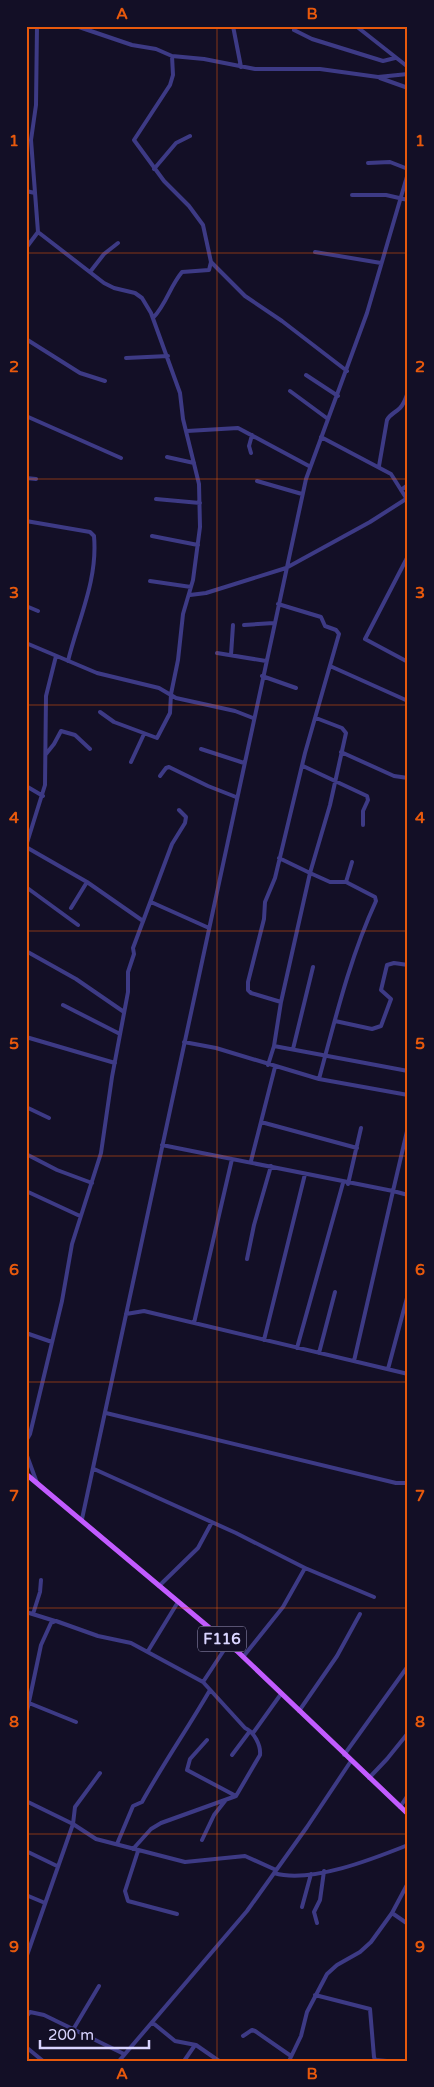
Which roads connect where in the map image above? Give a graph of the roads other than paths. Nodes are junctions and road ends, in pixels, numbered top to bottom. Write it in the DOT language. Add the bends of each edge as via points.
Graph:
graph roads {
  1 [pos="38,26"];
  2 [pos="76,26"];
  3 [pos="233,26"];
  4 [pos="356,26"];
  5 [pos="294,30"];
  6 [pos="172,56"];
  7 [pos="395,58"];
  8 [pos="241,67"];
  9 [pos="408,67"];
  10 [pos="408,74"];
  11 [pos="378,77"];
  12 [pos="408,88"];
  13 [pos="190,136"];
  14 [pos="368,163"];
  15 [pos="154,169"];
  16 [pos="408,171"];
  17 [pos="26,191"];
  18 [pos="35,193"];
  19 [pos="352,195"];
  20 [pos="400,199"];
  21 [pos="408,200"];
  22 [pos="38,232"];
  23 [pos="118,243"];
  24 [pos="26,248"];
  25 [pos="316,252"];
  26 [pos="211,262"];
  27 [pos="381,262"];
  28 [pos="90,272"];
  29 [pos="153,318"];
  30 [pos="26,339"];
  31 [pos="168,356"];
  32 [pos="126,358"];
  33 [pos="347,371"];
  34 [pos="306,375"];
  35 [pos="106,381"];
  36 [pos="290,391"];
  37 [pos="408,392"];
  38 [pos="338,396"];
  39 [pos="26,416"];
  40 [pos="328,419"];
  41 [pos="187,431"];
  42 [pos="252,435"];
  43 [pos="321,437"];
  44 [pos="251,454"];
  45 [pos="167,457"];
  46 [pos="121,458"];
  47 [pos="194,463"];
  48 [pos="309,466"];
  49 [pos="379,466"];
  50 [pos="26,478"];
  51 [pos="36,479"];
  52 [pos="257,481"];
  53 [pos="408,485"];
  54 [pos="400,490"];
  55 [pos="302,494"];
  56 [pos="156,499"];
  57 [pos="407,500"];
  58 [pos="200,503"];
  59 [pos="26,521"];
  60 [pos="152,536"];
  61 [pos="198,545"];
  62 [pos="408,556"];
  63 [pos="286,568"];
  64 [pos="150,581"];
  65 [pos="191,587"];
  66 [pos="190,595"];
  67 [pos="278,604"];
  68 [pos="26,606"];
  69 [pos="38,611"];
  70 [pos="274,623"];
  71 [pos="233,625"];
  72 [pos="244,625"];
  73 [pos="26,643"];
  74 [pos="217,653"];
  75 [pos="56,656"];
  76 [pos="231,656"];
  77 [pos="68,661"];
  78 [pos="266,662"];
  79 [pos="408,662"];
  80 [pos="330,666"];
  81 [pos="262,676"];
  82 [pos="296,688"];
  83 [pos="171,694"];
  84 [pos="408,701"];
  85 [pos="100,712"];
  86 [pos="253,718"];
  87 [pos="316,718"];
  88 [pos="144,734"];
  89 [pos="90,748"];
  90 [pos="201,749"];
  91 [pos="341,752"];
  92 [pos="46,754"];
  93 [pos="131,762"];
  94 [pos="244,763"];
  95 [pos="303,766"];
  96 [pos="160,776"];
  97 [pos="408,778"];
  98 [pos="335,780"];
  99 [pos="26,786"];
  100 [pos="43,796"];
  101 [pos="236,797"];
  102 [pos="179,810"];
  103 [pos="363,825"];
  104 [pos="26,847"];
  105 [pos="279,858"];
  106 [pos="352,862"];
  107 [pos="310,873"];
  108 [pos="87,882"];
  109 [pos="346,882"];
  110 [pos="26,887"];
  111 [pos="151,902"];
  112 [pos="71,908"];
  113 [pos="143,921"];
  114 [pos="78,925"];
  115 [pos="209,928"];
  116 [pos="26,951"];
  117 [pos="408,965"];
  118 [pos="313,967"];
  119 [pos="280,1002"];
  120 [pos="63,1005"];
  121 [pos="124,1012"];
  122 [pos="335,1020"];
  123 [pos="120,1034"];
  124 [pos="26,1037"];
  125 [pos="184,1042"];
  126 [pos="274,1046"];
  127 [pos="293,1049"];
  128 [pos="326,1056"];
  129 [pos="115,1063"];
  130 [pos="268,1065"];
  131 [pos="275,1067"];
  132 [pos="408,1071"];
  133 [pos="319,1079"];
  134 [pos="408,1095"];
  135 [pos="26,1107"];
  136 [pos="49,1118"];
  137 [pos="261,1122"];
  138 [pos="408,1127"];
  139 [pos="362,1128"];
  140 [pos="162,1144"];
  141 [pos="357,1148"];
  142 [pos="26,1154"];
  143 [pos="232,1159"];
  144 [pos="251,1161"];
  145 [pos="271,1166"];
  146 [pos="305,1174"];
  147 [pos="346,1183"];
  148 [pos="92,1184"];
  149 [pos="26,1191"];
  150 [pos="393,1191"];
  151 [pos="408,1195"];
  152 [pos="80,1216"];
  153 [pos="247,1259"];
  154 [pos="335,1292"];
  155 [pos="408,1294"];
  156 [pos="126,1314"];
  157 [pos="194,1323"];
  158 [pos="26,1333"];
  159 [pos="264,1340"];
  160 [pos="52,1342"];
  161 [pos="297,1348"];
  162 [pos="320,1353"];
  163 [pos="354,1361"];
  164 [pos="388,1369"];
  165 [pos="408,1374"];
  166 [pos="106,1413"];
  167 [pos="26,1441"];
  168 [pos="26,1453"];
  169 [pos="94,1469"];
  170 [pos="26,1475"];
  171 [pos="37,1482"];
  172 [pos="408,1483"];
  173 [pos="82,1519"];
  174 [pos="212,1522"];
  175 [pos="305,1568"];
  176 [pos="41,1580"];
  177 [pos="160,1586"];
  178 [pos="374,1597"];
  179 [pos="178,1602"];
  180 [pos="26,1612"];
  181 [pos="33,1614"];
  182 [pos="360,1614"];
  183 [pos="56,1621"];
  184 [pos="228,1644"];
  185 [pos="148,1652"];
  186 [pos="243,1657"];
  187 [pos="408,1666"];
  188 [pos="203,1682"];
  189 [pos="210,1690"];
  190 [pos="281,1694"];
  191 [pos="29,1703"];
  192 [pos="299,1711"];
  193 [pos="26,1716"];
  194 [pos="76,1722"];
  195 [pos="251,1732"];
  196 [pos="408,1733"];
  197 [pos="207,1740"];
  198 [pos="232,1755"];
  199 [pos="344,1755"];
  200 [pos="351,1761"];
  201 [pos="100,1773"];
  202 [pos="369,1778"];
  203 [pos="408,1795"];
  204 [pos="236,1796"];
  205 [pos="26,1801"];
  206 [pos="225,1801"];
  207 [pos="400,1807"];
  208 [pos="408,1814"];
  209 [pos="73,1824"];
  210 [pos="202,1840"];
  211 [pos="117,1844"];
  212 [pos="408,1845"];
  213 [pos="136,1850"];
  214 [pos="26,1851"];
  215 [pos="57,1866"];
  216 [pos="324,1871"];
  217 [pos="275,1872"];
  218 [pos="312,1874"];
  219 [pos="408,1883"];
  220 [pos="26,1895"];
  221 [pos="45,1903"];
  222 [pos="302,1907"];
  223 [pos="392,1913"];
  224 [pos="177,1914"];
  225 [pos="317,1923"];
  226 [pos="408,1924"];
  227 [pos="26,1958"];
  228 [pos="99,1986"];
  229 [pos="315,1995"];
  230 [pos="26,2017"];
  231 [pos="153,2023"];
  232 [pos="74,2028"];
  233 [pos="243,2036"];
  234 [pos="194,2045"];
  235 [pos="26,2048"];
  236 [pos="124,2054"];
  237 [pos="290,2058"];
  238 [pos="43,2061"];
  239 [pos="119,2061"];
  240 [pos="184,2061"];
  241 [pos="219,2061"];
  242 [pos="387,2061"];
  1 -- 18 [label="street" via="36,105 31,140"];
  2 -- 6 [label="street"];
  3 -- 8 [label="street"];
  4 -- 7 [label="street"];
  5 -- 7 [label="street" via="312,39 383,61"];
  6 -- 8 [label="street"];
  6 -- 15 [label="street" via="170,85 134,140"];
  7 -- 9 [label="street"];
  8 -- 11 [label="street" via="320,69"];
  10 -- 11 [label="street"];
  11 -- 12 [label="street"];
  13 -- 15 [label="street" via="176,143"];
  14 -- 16 [label="street" via="390,162"];
  15 -- 26 [label="street" via="203,225"];
  16 -- 20 [label="street"];
  17 -- 18 [label="street"];
  18 -- 22 [label="street"];
  19 -- 20 [label="street" via="386,195"];
  20 -- 21 [label="street"];
  20 -- 27 [label="street"];
  22 -- 24 [label="street"];
  22 -- 28 [label="street"];
  23 -- 28 [label="street"];
  25 -- 27 [label="street"];
  26 -- 29 [label="street" via="209,270 182,272 164,307"];
  26 -- 33 [label="street" via="245,296"];
  27 -- 33 [label="street"];
  28 -- 29 [label="street" via="114,288 142,298"];
  29 -- 31 [label="street"];
  30 -- 35 [label="street" via="80,373"];
  31 -- 32 [label="street"];
  31 -- 41 [label="street" via="180,393"];
  33 -- 38 [label="street"];
  34 -- 38 [label="street"];
  36 -- 40 [label="street"];
  37 -- 49 [label="street" via="403,404 387,420"];
  38 -- 40 [label="street"];
  39 -- 46 [label="street"];
  40 -- 43 [label="street"];
  41 -- 42 [label="street" via="238,428"];
  41 -- 47 [label="street"];
  42 -- 44 [label="street" via="249,443"];
  42 -- 48 [label="street"];
  43 -- 48 [label="street"];
  43 -- 49 [label="street"];
  45 -- 47 [label="street"];
  47 -- 58 [label="street"];
  48 -- 55 [label="street"];
  49 -- 54 [label="street" via="391,474"];
  50 -- 51 [label="street"];
  52 -- 55 [label="street"];
  53 -- 54 [label="street"];
  54 -- 57 [label="street"];
  55 -- 63 [label="street"];
  56 -- 58 [label="street"];
  57 -- 63 [label="street"];
  58 -- 61 [label="street"];
  59 -- 77 [label="street" via="90,532 94,536 94,564"];
  60 -- 61 [label="street"];
  61 -- 65 [label="street"];
  62 -- 79 [label="street" via="365,639"];
  63 -- 66 [label="street"];
  63 -- 67 [label="street"];
  64 -- 65 [label="street"];
  65 -- 66 [label="street"];
  66 -- 83 [label="street" via="183,614"];
  67 -- 70 [label="street"];
  67 -- 80 [label="street" via="321,617 326,626 339,632"];
  68 -- 69 [label="street"];
  70 -- 72 [label="street"];
  70 -- 78 [label="street"];
  71 -- 76 [label="street"];
  73 -- 75 [label="street"];
  74 -- 76 [label="street"];
  75 -- 77 [label="street"];
  75 -- 92 [label="street" via="46,696"];
  76 -- 78 [label="street"];
  77 -- 83 [label="street" via="112,678 159,688"];
  78 -- 81 [label="street"];
  80 -- 84 [label="street"];
  80 -- 87 [label="street"];
  81 -- 82 [label="street"];
  81 -- 86 [label="street"];
  83 -- 86 [label="street"];
  83 -- 88 [label="street" via="170,713 160,737"];
  85 -- 88 [label="street"];
  86 -- 94 [label="street"];
  87 -- 91 [label="street" via="342,728 346,733"];
  87 -- 95 [label="street"];
  88 -- 93 [label="street"];
  89 -- 92 [label="street" via="75,735 61,731"];
  90 -- 94 [label="street"];
  91 -- 97 [label="street" via="394,776"];
  91 -- 98 [label="street"];
  92 -- 100 [label="street"];
  94 -- 101 [label="street"];
  95 -- 98 [label="street"];
  95 -- 105 [label="street"];
  96 -- 101 [label="street" via="170,767"];
  98 -- 103 [label="street" via="367,796"];
  98 -- 107 [label="street"];
  99 -- 100 [label="street"];
  100 -- 104 [label="street"];
  101 -- 115 [label="street"];
  102 -- 111 [label="street" via="184,814 185,823 172,844"];
  104 -- 108 [label="street"];
  105 -- 107 [label="street"];
  105 -- 119 [label="street" via="274,882 265,902 248,987 251,992"];
  106 -- 109 [label="street"];
  107 -- 109 [label="street" via="330,882"];
  107 -- 119 [label="street"];
  108 -- 112 [label="street"];
  108 -- 113 [label="street"];
  109 -- 122 [label="street" via="375,897 376,901"];
  110 -- 114 [label="street"];
  111 -- 113 [label="street"];
  111 -- 115 [label="street"];
  113 -- 121 [label="street" via="133,948"];
  115 -- 125 [label="street"];
  116 -- 121 [label="street" via="76,979"];
  117 -- 122 [label="street" via="388,965 381,990 391,999 381,1026 372,1029"];
  118 -- 127 [label="street"];
  119 -- 126 [label="street"];
  120 -- 123 [label="street"];
  121 -- 123 [label="street"];
  122 -- 128 [label="street"];
  123 -- 129 [label="street"];
  124 -- 129 [label="street"];
  125 -- 130 [label="street" via="216,1048"];
  125 -- 140 [label="street"];
  126 -- 127 [label="street"];
  126 -- 130 [label="street"];
  127 -- 128 [label="street"];
  128 -- 132 [label="street"];
  128 -- 133 [label="street"];
  129 -- 148 [label="street" via="104,1139"];
  130 -- 131 [label="street"];
  131 -- 133 [label="street"];
  131 -- 137 [label="street"];
  133 -- 134 [label="street"];
  135 -- 136 [label="street"];
  137 -- 141 [label="street"];
  137 -- 144 [label="street"];
  138 -- 150 [label="street"];
  139 -- 141 [label="street"];
  140 -- 143 [label="street"];
  140 -- 156 [label="street"];
  141 -- 147 [label="street"];
  142 -- 148 [label="street"];
  143 -- 144 [label="street"];
  143 -- 157 [label="street"];
  144 -- 145 [label="street"];
  145 -- 146 [label="street"];
  145 -- 153 [label="street"];
  146 -- 147 [label="street"];
  146 -- 159 [label="street"];
  147 -- 150 [label="street"];
  147 -- 161 [label="street"];
  148 -- 152 [label="street"];
  149 -- 152 [label="street"];
  150 -- 151 [label="street"];
  150 -- 163 [label="street"];
  152 -- 160 [label="street"];
  154 -- 162 [label="street"];
  155 -- 164 [label="street"];
  156 -- 157 [label="street" via="144,1311"];
  156 -- 166 [label="street"];
  157 -- 159 [label="street"];
  158 -- 160 [label="street"];
  159 -- 161 [label="street"];
  160 -- 167 [label="street"];
  161 -- 162 [label="street"];
  162 -- 163 [label="street"];
  163 -- 164 [label="street"];
  164 -- 165 [label="street"];
  166 -- 169 [label="street"];
  166 -- 172 [label="street" via="396,1483"];
  168 -- 171 [label="street"];
  169 -- 173 [label="street"];
  169 -- 174 [label="street"];
  170 -- 171 [label="main road, F116"];
  171 -- 173 [label="main road, F116"];
  173 -- 177 [label="main road, F116"];
  174 -- 175 [label="street"];
  174 -- 177 [label="street" via="198,1548"];
  175 -- 178 [label="street"];
  175 -- 186 [label="street" via="283,1607"];
  176 -- 181 [label="street"];
  177 -- 179 [label="main road, F116"];
  179 -- 184 [label="main road, F116"];
  179 -- 185 [label="street"];
  180 -- 181 [label="street"];
  181 -- 183 [label="street"];
  182 -- 192 [label="street" via="337,1656"];
  183 -- 185 [label="street" via="98,1636 122,1640"];
  183 -- 191 [label="street" via="51,1623 41,1645"];
  184 -- 186 [label="main road, F116"];
  184 -- 188 [label="street"];
  185 -- 188 [label="street"];
  186 -- 190 [label="main road, F116"];
  187 -- 199 [label="street"];
  188 -- 189 [label="street"];
  189 -- 195 [label="street"];
  189 -- 211 [label="street" via="142,1802 133,1806"];
  190 -- 192 [label="main road, F116"];
  190 -- 195 [label="street"];
  191 -- 193 [label="street"];
  191 -- 194 [label="street"];
  192 -- 199 [label="main road, F116"];
  195 -- 198 [label="street"];
  195 -- 204 [label="street" via="260,1748 260,1755"];
  196 -- 202 [label="street"];
  197 -- 204 [label="street" via="190,1759 187,1770"];
  199 -- 200 [label="main road, F116"];
  200 -- 202 [label="main road, F116"];
  200 -- 217 [label="street"];
  201 -- 209 [label="street" via="75,1807"];
  202 -- 207 [label="main road, F116"];
  203 -- 207 [label="street"];
  204 -- 206 [label="street"];
  205 -- 209 [label="street"];
  206 -- 210 [label="street"];
  206 -- 213 [label="street" via="161,1823 151,1829"];
  207 -- 208 [label="main road, F116"];
  209 -- 211 [label="street" via="96,1839"];
  209 -- 215 [label="street"];
  211 -- 213 [label="street"];
  212 -- 216 [label="street"];
  213 -- 217 [label="street" via="185,1862 244,1856"];
  213 -- 224 [label="street" via="125,1891 128,1901"];
  214 -- 215 [label="street"];
  215 -- 221 [label="street"];
  216 -- 218 [label="street"];
  216 -- 225 [label="street" via="320,1900 314,1912"];
  217 -- 218 [label="street" via="287,1876"];
  217 -- 231 [label="street" via="247,1911"];
  218 -- 222 [label="street"];
  219 -- 223 [label="street"];
  220 -- 221 [label="street"];
  221 -- 227 [label="street"];
  223 -- 226 [label="street"];
  223 -- 229 [label="street" via="371,1942 332,1968"];
  228 -- 232 [label="street"];
  229 -- 237 [label="street"];
  229 -- 242 [label="street" via="370,2010 375,2060"];
  230 -- 232 [label="street" via="30,2012"];
  231 -- 234 [label="street" via="175,2041"];
  231 -- 236 [label="street"];
  232 -- 236 [label="street"];
  233 -- 237 [label="street" via="255,2031"];
  234 -- 240 [label="street"];
  234 -- 241 [label="street"];
  235 -- 238 [label="street"];
  236 -- 239 [label="street"];
}
